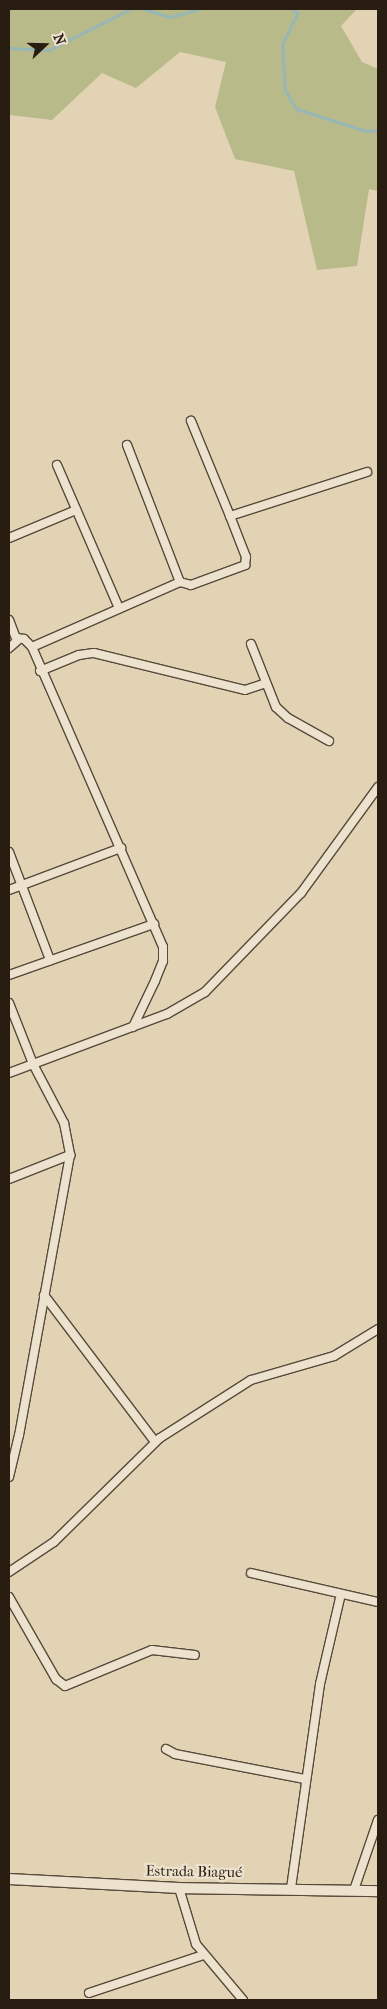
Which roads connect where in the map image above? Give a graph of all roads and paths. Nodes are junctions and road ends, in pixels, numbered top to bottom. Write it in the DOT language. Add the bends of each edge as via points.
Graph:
graph roads {
  1 [pos="191,421"];
  2 [pos="127,445"];
  3 [pos="57,465"];
  4 [pos="367,472"];
  5 [pos="76,510"];
  6 [pos="230,516"];
  7 [pos="9,538"];
  8 [pos="180,582"];
  9 [pos="119,608"];
  10 [pos="9,620"];
  11 [pos="17,638"];
  12 [pos="251,644"];
  13 [pos="32,646"];
  14 [pos="9,648"];
  15 [pos="40,670"];
  16 [pos="264,684"];
  17 [pos="329,740"];
  18 [pos="378,787"];
  19 [pos="121,848"];
  20 [pos="9,852"];
  21 [pos="21,885"];
  22 [pos="9,890"];
  23 [pos="154,924"];
  24 [pos="50,960"];
  25 [pos="9,974"];
  26 [pos="9,1003"];
  27 [pos="133,1027"];
  28 [pos="34,1064"];
  29 [pos="9,1073"];
  30 [pos="70,1154"];
  31 [pos="9,1179"];
  32 [pos="44,1295"];
  33 [pos="378,1329"];
  34 [pos="154,1442"];
  35 [pos="9,1477"];
  36 [pos="9,1572"];
  37 [pos="251,1573"];
  38 [pos="341,1594"];
  39 [pos="9,1597"];
  40 [pos="378,1602"];
  41 [pos="195,1654"];
  42 [pos="166,1749"];
  43 [pos="305,1779"];
  44 [pos="378,1820"];
  45 [pos="9,1879"];
  46 [pos="178,1888"];
  47 [pos="291,1888"];
  48 [pos="354,1890"];
  49 [pos="378,1891"];
  50 [pos="203,1955"];
  51 [pos="89,1993"];
  52 [pos="243,2000"];
  1 -- 6 [label="street"];
  2 -- 8 [label="street"];
  3 -- 5 [label="street"];
  4 -- 6 [label="street"];
  5 -- 7 [label="street"];
  5 -- 9 [label="street"];
  6 -- 8 [label="street" via="246,557 245,565 191,585"];
  8 -- 9 [label="street"];
  9 -- 13 [label="street"];
  10 -- 11 [label="street"];
  11 -- 13 [label="street"];
  11 -- 14 [label="street"];
  12 -- 16 [label="street"];
  13 -- 15 [label="street"];
  15 -- 16 [label="street" via="79,654 94,653 245,690"];
  15 -- 19 [label="street"];
  16 -- 17 [label="street" via="276,706 288,718"];
  18 -- 27 [label="street" via="301,893 214,985 179,1009"];
  19 -- 21 [label="street"];
  19 -- 23 [label="street"];
  20 -- 21 [label="street"];
  21 -- 22 [label="street"];
  21 -- 24 [label="street"];
  23 -- 24 [label="street"];
  23 -- 27 [label="street" via="163,947 163,961"];
  24 -- 25 [label="street"];
  26 -- 28 [label="street"];
  27 -- 28 [label="street"];
  28 -- 29 [label="street"];
  28 -- 30 [label="street" via="64,1123"];
  30 -- 31 [label="street"];
  30 -- 32 [label="street"];
  32 -- 34 [label="street"];
  32 -- 35 [label="street" via="20,1435"];
  33 -- 34 [label="street" via="334,1356 251,1380"];
  34 -- 36 [label="street" via="54,1542"];
  37 -- 38 [label="street"];
  38 -- 40 [label="street"];
  38 -- 43 [label="street" via="320,1684"];
  39 -- 41 [label="street" via="56,1679 65,1686 152,1650"];
  42 -- 43 [label="street" via="175,1754"];
  43 -- 47 [label="street"];
  44 -- 48 [label="street"];
  45 -- 46 [label="main road, Estrada Biagué"];
  46 -- 47 [label="main road, Estrada Biagué"];
  46 -- 50 [label="street" via="192,1935"];
  47 -- 48 [label="main road, Estrada Biagué"];
  48 -- 49 [label="main road, Estrada Biagué"];
  50 -- 51 [label="street"];
  50 -- 52 [label="street"];
}
